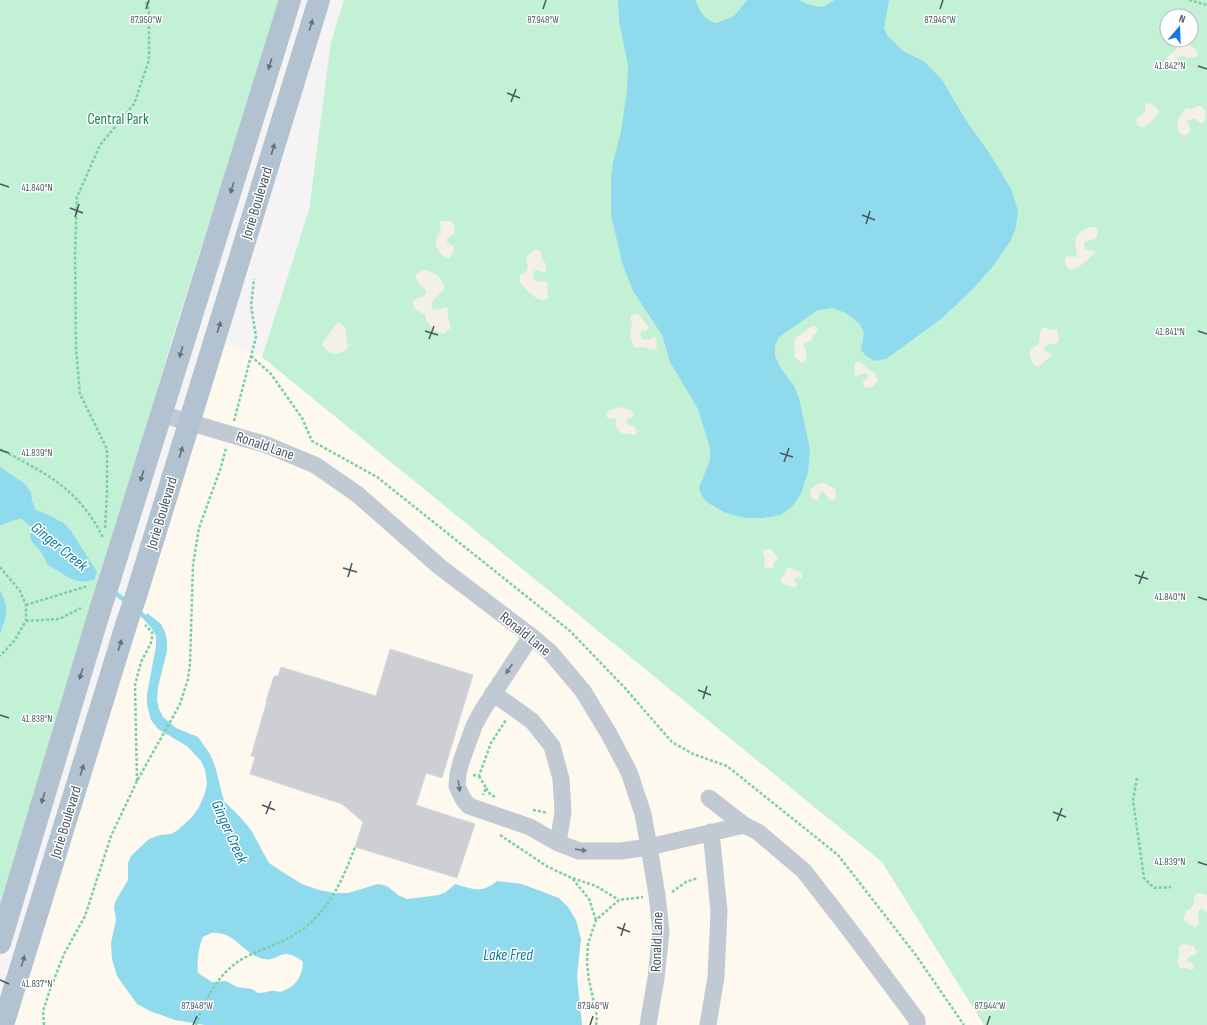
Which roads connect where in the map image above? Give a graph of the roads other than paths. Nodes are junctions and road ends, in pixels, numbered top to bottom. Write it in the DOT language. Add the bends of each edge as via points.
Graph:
graph roads {
  1 [pos="290,0"];
  2 [pos="319,0"];
  3 [pos="161,414"];
  4 [pos="190,423"];
  5 [pos="531,636"];
  6 [pos="493,693"];
  7 [pos="709,798"];
  8 [pos="744,825"];
  9 [pos="711,832"];
  10 [pos="558,843"];
  11 [pos="650,847"];
  12 [pos="0,943"];
  13 [pos="4,1025"];
  14 [pos="648,1025"];
  15 [pos="708,1025"];
  16 [pos="916,1025"];
  1 -- 3 [label="main road, Jorie Boulevard, one-way"];
  4 -- 2 [label="main road, Jorie Boulevard, one-way"];
  3 -- 4 [label="street, Ronald Lane"];
  3 -- 12 [label="main road, Jorie Boulevard, one-way, bridge" via="92,608"];
  4 -- 5 [label="street, Ronald Lane" via="268,445 315,465 357,494 440,567"];
  13 -- 4 [label="main road, Jorie Boulevard, one-way, bridge" via="136,623 136,596"];
  5 -- 6 [label="street, one-way"];
  5 -- 11 [label="street, Ronald Lane" via="550,652 583,691 609,734 629,772 643,814"];
  6 -- 10 [label="street" via="532,721 552,746 561,779 563,812"];
  6 -- 10 [label="street, one-way" via="474,726 458,774 457,786 463,799 470,806 530,827"];
  7 -- 8 [label="street"];
  8 -- 9 [label="street"];
  8 -- 16 [label="street" via="758,832 804,871 917,1020"];
  9 -- 11 [label="street"];
  9 -- 15 [label="street" via="719,911 716,977"];
  10 -- 11 [label="street, one-way" via="579,851 622,851"];
  11 -- 14 [label="street, Ronald Lane" via="661,931"];
}
